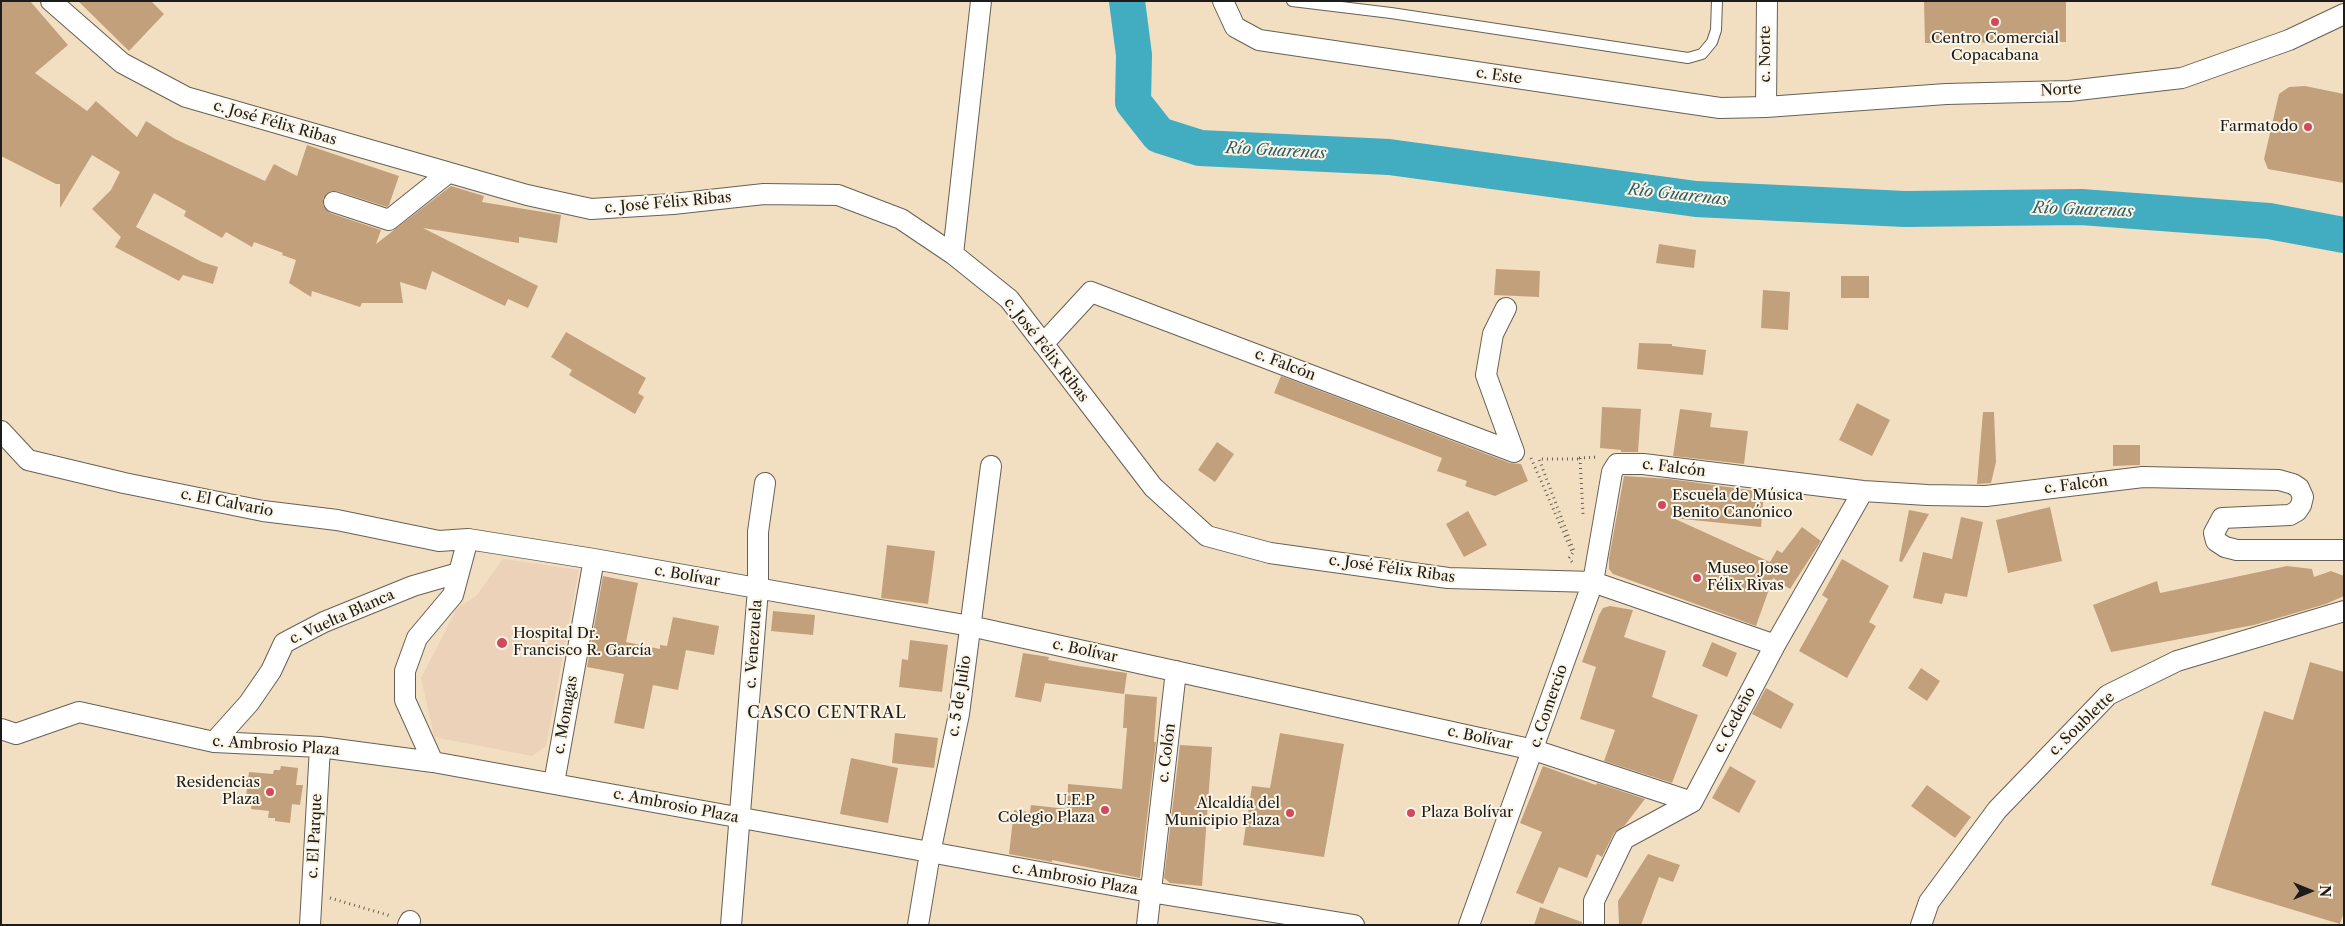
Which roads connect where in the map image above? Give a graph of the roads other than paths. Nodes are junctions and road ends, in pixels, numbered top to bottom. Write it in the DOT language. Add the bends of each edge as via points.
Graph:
graph roads {
  1 [pos="51,1"];
  2 [pos="981,1"];
  3 [pos="1223,1"];
  4 [pos="1292,1"];
  5 [pos="1717,1"];
  6 [pos="1767,1"];
  7 [pos="2344,14"];
  8 [pos="1766,107"];
  9 [pos="448,173"];
  10 [pos="334,202"];
  11 [pos="953,254"];
  12 [pos="1506,308"];
  13 [pos="1043,344"];
  14 [pos="1,431"];
  15 [pos="991,466"];
  16 [pos="1614,474"];
  17 [pos="765,483"];
  18 [pos="1863,491"];
  19 [pos="468,539"];
  20 [pos="2344,550"];
  21 [pos="594,559"];
  22 [pos="458,573"];
  23 [pos="1593,582"];
  24 [pos="758,589"];
  25 [pos="2344,611"];
  26 [pos="970,626"];
  27 [pos="1775,645"];
  28 [pos="1176,671"];
  29 [pos="1,729"];
  30 [pos="214,742"];
  31 [pos="320,747"];
  32 [pos="1534,750"];
  33 [pos="433,762"];
  34 [pos="554,783"];
  35 [pos="1692,802"];
  36 [pos="741,819"];
  37 [pos="930,852"];
  38 [pos="1150,892"];
  39 [pos="310,925"];
  40 [pos="731,925"];
  41 [pos="918,925"];
  42 [pos="1147,925"];
  43 [pos="1354,925"];
  44 [pos="1469,925"];
  45 [pos="1594,925"];
  46 [pos="1921,925"];
  1 -- 9 [label="street, c. José Félix Ribas" via="122,63 186,97"];
  2 -- 11 [label="street"];
  3 -- 8 [label="street, c. Este" via="1235,27 1259,40 1720,108"];
  4 -- 5 [label="lane" via="1391,12 1688,58 1702,54 1712,42 1716,30"];
  6 -- 8 [label="street, c. Norte"];
  7 -- 8 [label="street, Norte" via="2289,40 2182,78 2069,91 1946,94"];
  9 -- 10 [label="street" via="389,220"];
  9 -- 11 [label="street, c. José Félix Ribas" via="591,209 764,194 838,195 901,218"];
  11 -- 13 [label="street, c. José Félix Ribas" via="1009,299"];
  12 -- 13 [label="street, c. Falcón" via="1493,334 1486,376 1523,455 1092,292"];
  13 -- 23 [label="street, c. José Félix Ribas" via="1153,487 1207,536 1270,553 1448,578"];
  14 -- 19 [label="street, c. El Calvario" via="28,460 124,483 439,541"];
  15 -- 26 [label="street, c. 5 de Julio"];
  16 -- 18 [label="street, c. Falcón" via="1644,464"];
  16 -- 23 [label="street, c. Comercio"];
  17 -- 24 [label="street, c. Venezuela" via="758,532"];
  18 -- 20 [label="street, c. Falcón" via="1986,496 2143,478 2279,480 2299,488 2303,497 2297,511 2290,515 2222,518 2214,533 2216,541 2225,548 2238,550"];
  18 -- 27 [label="street, c. Cedeño"];
  19 -- 21 [label="street, c. Bolívar"];
  19 -- 22 [label="street"];
  21 -- 24 [label="street, c. Bolívar"];
  21 -- 34 [label="street, c. Monagas"];
  22 -- 30 [label="street, c. Vuelta Blanca" via="404,590 324,622 284,643 271,671 249,703"];
  22 -- 33 [label="street" via="452,595 417,638 405,671 405,700"];
  23 -- 27 [label="street, c. José Félix Ribas"];
  23 -- 32 [label="street, c. Comercio"];
  24 -- 26 [label="street, c. Bolívar"];
  24 -- 36 [label="street, c. Venezuela"];
  25 -- 46 [label="street, c. Soublette" via="2177,661 2108,695 1997,810 1929,902"];
  26 -- 28 [label="street, c. Bolívar"];
  26 -- 37 [label="street, c. 5 de Julio" via="959,714"];
  27 -- 35 [label="street, c. Cedeño"];
  28 -- 32 [label="street, c. Bolívar"];
  28 -- 38 [label="street, c. Colón"];
  29 -- 30 [label="street, c. Ambrosio Plaza" via="16,734 79,712"];
  30 -- 31 [label="street, c. Ambrosio Plaza"];
  31 -- 33 [label="street, c. Ambrosio Plaza"];
  31 -- 39 [label="street, c. El Parque"];
  32 -- 35 [label="street, c. Bolívar"];
  32 -- 44 [label="street, c. Comercio"];
  33 -- 34 [label="street, c. Ambrosio Plaza"];
  34 -- 36 [label="street, c. Ambrosio Plaza"];
  35 -- 45 [label="street" via="1624,839 1594,901"];
  36 -- 37 [label="street, c. Ambrosio Plaza"];
  36 -- 40 [label="street, c. Venezuela"];
  37 -- 38 [label="street, c. Ambrosio Plaza"];
  37 -- 41 [label="street, c. 5 de Julio"];
  38 -- 42 [label="street, c. Colón"];
  38 -- 43 [label="street, c. Ambrosio Plaza"];
}
